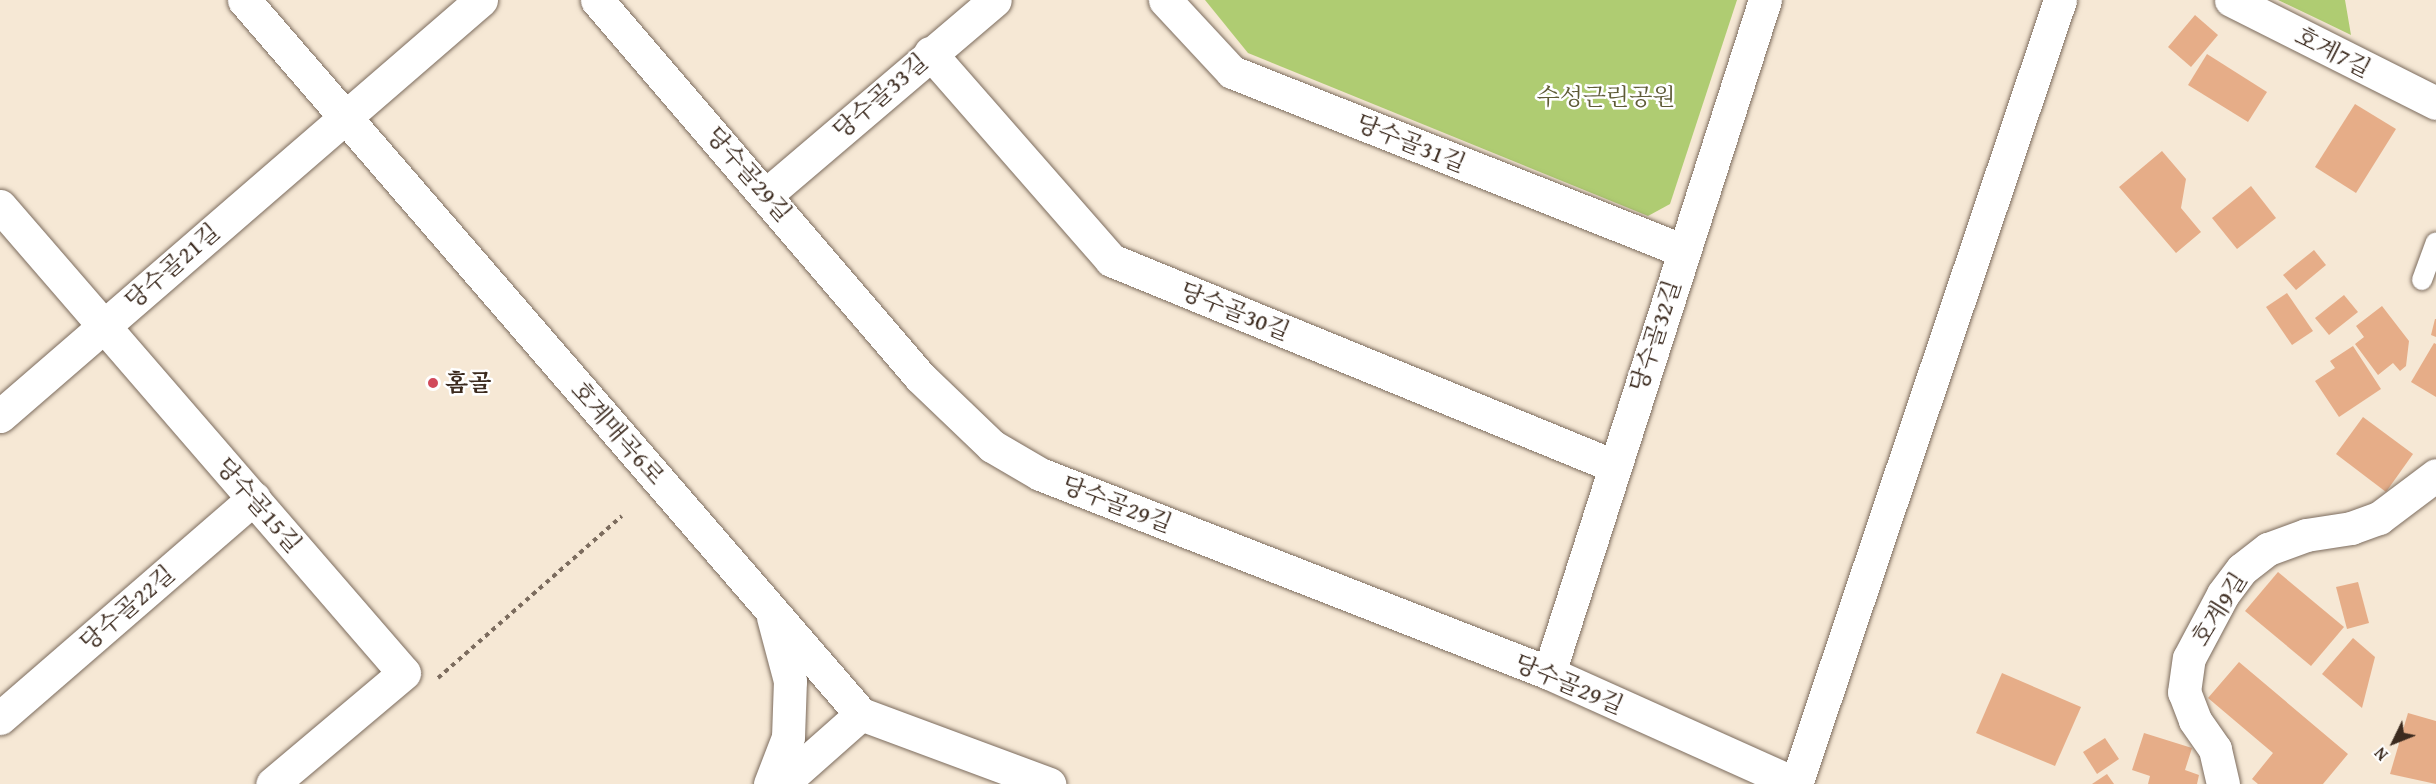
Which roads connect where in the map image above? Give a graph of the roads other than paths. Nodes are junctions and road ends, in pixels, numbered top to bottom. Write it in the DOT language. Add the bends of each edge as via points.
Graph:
graph roads {
  1 [pos="244,0"];
  2 [pos="481,0"];
  3 [pos="995,0"];
  4 [pos="1165,0"];
  5 [pos="1765,0"];
  6 [pos="2060,0"];
  7 [pos="2231,0"];
  8 [pos="603,2"];
  9 [pos="930,53"];
  10 [pos="2436,102"];
  11 [pos="344,116"];
  12 [pos="767,194"];
  13 [pos="0,207"];
  14 [pos="2436,242"];
  15 [pos="1682,250"];
  16 [pos="2422,280"];
  17 [pos="103,326"];
  18 [pos="0,416"];
  19 [pos="1614,466"];
  20 [pos="2436,475"];
  21 [pos="254,498"];
  22 [pos="772,610"];
  23 [pos="1549,674"];
  24 [pos="861,714"];
  25 [pos="0,718"];
  26 [pos="272,784"];
  27 [pos="770,784"];
  28 [pos="782,784"];
  29 [pos="1049,784"];
  30 [pos="1796,784"];
  31 [pos="2223,784"];
  1 -- 11 [label="street, 호계매곡6로"];
  2 -- 11 [label="street, 당수골21길"];
  3 -- 9 [label="street, 당수골33길"];
  4 -- 15 [label="street, 당수골31길" via="1232,72"];
  5 -- 15 [label="street, 당수골32길"];
  6 -- 30 [label="street"];
  7 -- 10 [label="street, 호계7길"];
  8 -- 12 [label="street, 당수골29길"];
  9 -- 12 [label="street, 당수골33길"];
  9 -- 19 [label="street, 당수골30길" via="1111,260"];
  11 -- 17 [label="street, 당수골21길"];
  11 -- 22 [label="street, 호계매곡6로"];
  12 -- 23 [label="street, 당수골29길" via="920,377 992,446 1040,474"];
  13 -- 17 [label="street, 당수골15길"];
  14 -- 16 [label="lane"];
  15 -- 19 [label="street, 당수골32길"];
  17 -- 18 [label="street, 당수골21길"];
  17 -- 21 [label="street, 당수골15길"];
  19 -- 23 [label="street, 당수골32길"];
  20 -- 31 [label="street, 호계9길" via="2379,518 2351,528 2306,535 2268,549 2242,569 2223,594 2189,658 2184,692 2195,720 2215,749"];
  21 -- 25 [label="street, 당수골22길"];
  21 -- 26 [label="street, 당수골15길" via="404,673"];
  22 -- 24 [label="street, 호계매곡6로"];
  22 -- 27 [label="street" via="790,681 788,737"];
  23 -- 30 [label="street, 당수골29길"];
  24 -- 28 [label="street"];
  24 -- 29 [label="street, 호계매곡6로"];
}
